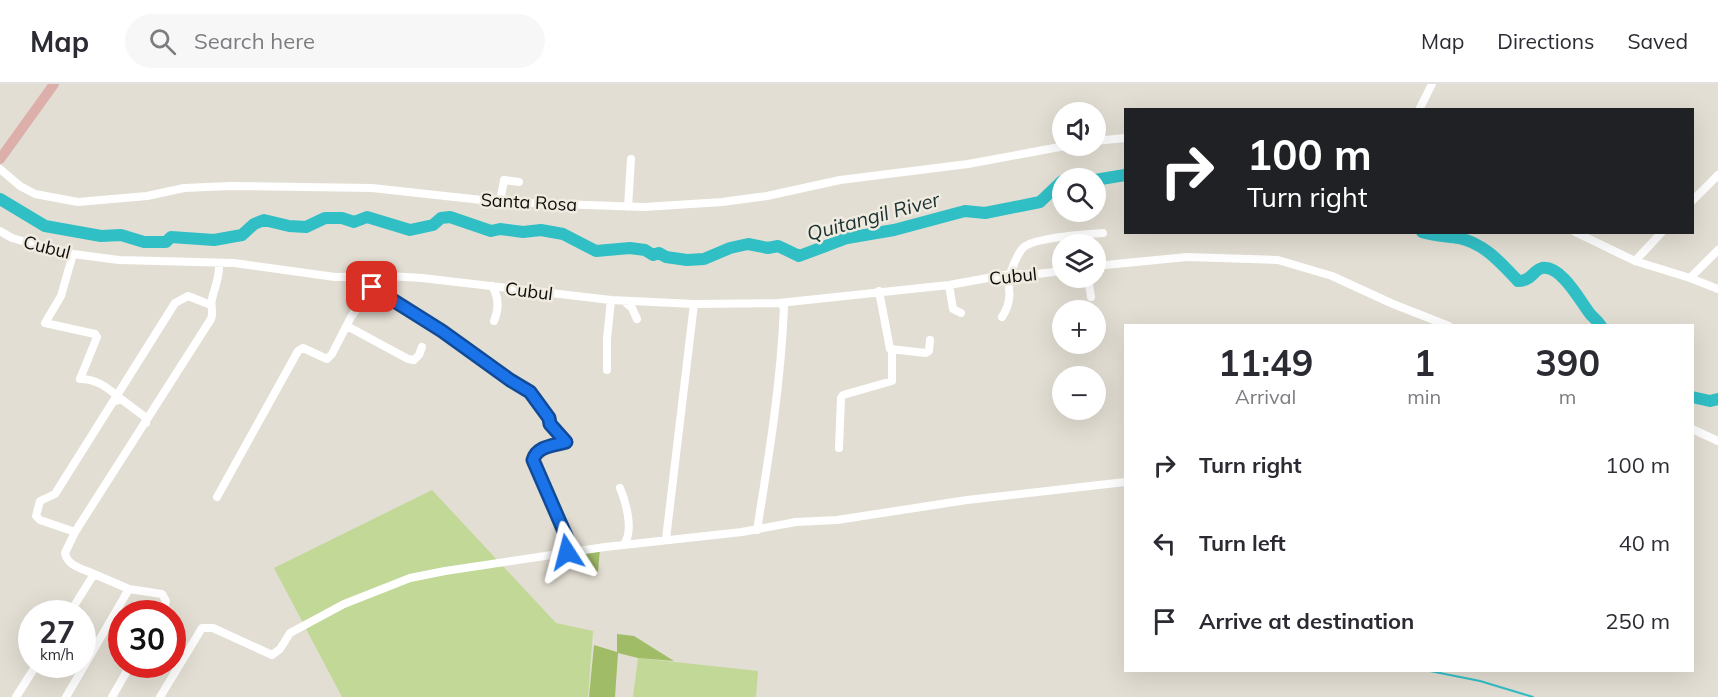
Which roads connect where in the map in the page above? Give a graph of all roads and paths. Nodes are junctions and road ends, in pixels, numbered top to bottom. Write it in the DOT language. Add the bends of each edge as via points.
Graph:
graph roads {
  1 [pos="54,84"];
  2 [pos="1432,84"];
  3 [pos="1420,108"];
  4 [pos="1124,138"];
  5 [pos="1106,140"];
  6 [pos="1052,148"];
  7 [pos="0,159"];
  8 [pos="631,159"];
  9 [pos="0,169"];
  10 [pos="1718,175"];
  11 [pos="519,182"];
  12 [pos="1694,199"];
  13 [pos="500,202"];
  14 [pos="628,207"];
  15 [pos="0,231"];
  16 [pos="1103,232"];
  17 [pos="1579,234"];
  18 [pos="1660,234"];
  19 [pos="1718,250"];
  20 [pos="73,254"];
  21 [pos="1635,261"];
  22 [pos="219,263"];
  23 [pos="1106,265"];
  24 [pos="1052,272"];
  25 [pos="1008,274"];
  26 [pos="362,276"];
  27 [pos="1690,278"];
  28 [pos="949,285"];
  29 [pos="492,286"];
  30 [pos="372,287"];
  31 [pos="1090,288"];
  32 [pos="1718,289"];
  33 [pos="879,291"];
  34 [pos="1091,297"];
  35 [pos="611,300"];
  36 [pos="624,300"];
  37 [pos="779,303"];
  38 [pos="694,304"];
  39 [pos="211,305"];
  40 [pos="961,313"];
  41 [pos="1002,317"];
  42 [pos="637,320"];
  43 [pos="494,321"];
  44 [pos="1444,324"];
  45 [pos="347,326"];
  46 [pos="930,340"];
  47 [pos="423,347"];
  48 [pos="892,350"];
  49 [pos="607,370"];
  50 [pos="115,399"];
  51 [pos="146,423"];
  52 [pos="1694,430"];
  53 [pos="1718,441"];
  54 [pos="838,448"];
  55 [pos="1124,482"];
  56 [pos="620,488"];
  57 [pos="217,497"];
  58 [pos="757,530"];
  59 [pos="75,532"];
  60 [pos="666,539"];
  61 [pos="624,544"];
  62 [pos="573,552"];
  63 [pos="94,574"];
  64 [pos="129,589"];
  65 [pos="78,600"];
  66 [pos="165,600"];
  67 [pos="28,678"];
  68 [pos="123,678"];
  69 [pos="16,697"];
  70 [pos="66,697"];
  71 [pos="112,697"];
  72 [pos="160,697"];
  1 -- 7 [label="main road"];
  2 -- 3 [label="street"];
  4 -- 5 [label="street"];
  6 -- 14 [label="street, Santa Rosa" via="968,164 840,180 767,196"];
  8 -- 14 [label="street"];
  9 -- 13 [label="street, Santa Rosa" via="35,194 78,202 230,186 372,188"];
  10 -- 12 [label="street"];
  11 -- 13 [label="street" via="504,180"];
  13 -- 14 [label="street, Santa Rosa"];
  15 -- 20 [label="street, Cubul" via="12,238"];
  16 -- 25 [label="street" via="1029,243"];
  17 -- 21 [label="street"];
  18 -- 21 [label="street"];
  19 -- 27 [label="street"];
  20 -- 22 [label="street, Cubul" via="120,260"];
  20 -- 50 [label="street" via="61,296 45,323 98,337 80,379 106,386"];
  21 -- 27 [label="street"];
  22 -- 26 [label="street, Cubul" via="335,277"];
  22 -- 39 [label="street" via="219,280"];
  23 -- 44 [label="street" via="1187,257 1278,260 1332,276"];
  24 -- 25 [label="street, Cubul"];
  25 -- 28 [label="street, Cubul"];
  25 -- 41 [label="street" via="1011,294"];
  26 -- 29 [label="street, Cubul"];
  26 -- 30 [label="street" via="361,282"];
  27 -- 32 [label="street"];
  28 -- 33 [label="street, Cubul"];
  28 -- 40 [label="street" via="953,309"];
  29 -- 35 [label="street, Cubul"];
  29 -- 43 [label="street" via="498,300"];
  30 -- 45 [label="street"];
  30 -- 62 [label="street" via="530,392 566,442 540,449 533,460"];
  31 -- 34 [label="street"];
  33 -- 37 [label="street, Cubul"];
  33 -- 48 [label="street"];
  35 -- 36 [label="street, Cubul"];
  35 -- 49 [label="street"];
  36 -- 38 [label="street, Cubul"];
  36 -- 42 [label="street"];
  37 -- 38 [label="street, Cubul"];
  37 -- 58 [label="street" via="784,307 781,362"];
  38 -- 60 [label="street"];
  39 -- 50 [label="street" via="188,296 175,303"];
  39 -- 51 [label="street" via="213,312 208,325"];
  45 -- 47 [label="street" via="408,359 414,360"];
  45 -- 57 [label="street" via="327,359 303,348 298,351"];
  46 -- 48 [label="street" via="926,353"];
  48 -- 54 [label="street" via="892,381 841,398"];
  50 -- 51 [label="street" via="121,399 145,417"];
  50 -- 59 [label="street" via="55,494 40,501 36,510 36,516 43,522"];
  51 -- 59 [label="street"];
  52 -- 53 [label="street"];
  55 -- 58 [label="street"];
  56 -- 61 [label="street" via="627,521"];
  58 -- 60 [label="street"];
  59 -- 63 [label="street" via="65,557 71,564"];
  60 -- 61 [label="street"];
  61 -- 62 [label="street"];
  62 -- 72 [label="street" via="410,578 315,618 290,633 272,655 213,628 202,628"];
  63 -- 64 [label="street"];
  63 -- 65 [label="street"];
  64 -- 66 [label="street" via="162,594"];
  64 -- 70 [label="street"];
  67 -- 69 [label="street"];
  68 -- 71 [label="street"];
}
